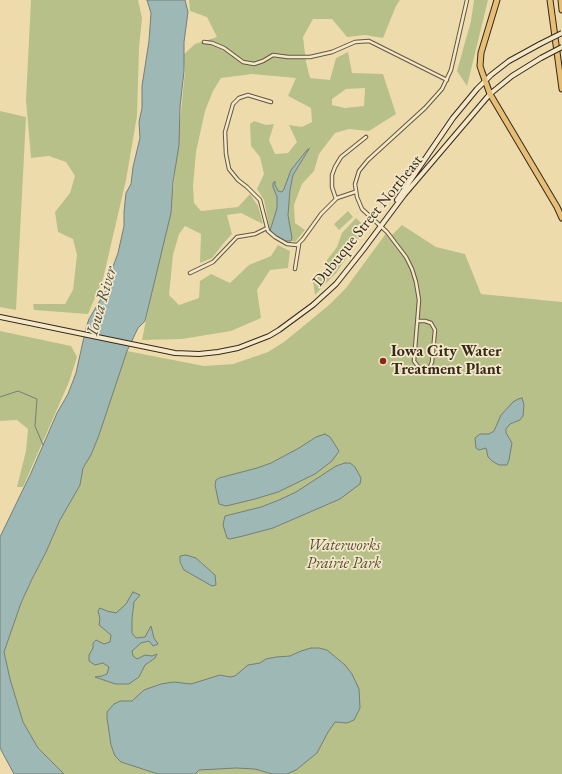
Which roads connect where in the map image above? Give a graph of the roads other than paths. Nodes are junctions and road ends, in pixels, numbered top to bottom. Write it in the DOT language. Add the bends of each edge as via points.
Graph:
graph roads {
  1 [pos="467,0"];
  2 [pos="497,0"];
  3 [pos="550,0"];
  4 [pos="561,0"];
  5 [pos="562,10"];
  6 [pos="562,33"];
  7 [pos="204,42"];
  8 [pos="562,47"];
  9 [pos="447,80"];
  10 [pos="484,81"];
  11 [pos="562,89"];
  12 [pos="490,94"];
  13 [pos="271,102"];
  14 [pos="366,137"];
  15 [pos="355,192"];
  16 [pos="336,199"];
  17 [pos="562,218"];
  18 [pos="384,221"];
  19 [pos="381,225"];
  20 [pos="267,228"];
  21 [pos="299,244"];
  22 [pos="295,269"];
  23 [pos="190,273"];
  24 [pos="0,317"];
  25 [pos="418,321"];
  1 -- 9 [label="street"];
  2 -- 10 [label="highway" via="481,54 480,66"];
  3 -- 11 [label="highway"];
  4 -- 5 [label="highway"];
  6 -- 10 [label="main road, bridge" via="509,61"];
  7 -- 9 [label="street" via="224,48 243,62 254,64 273,55 316,56 355,42 369,41"];
  8 -- 12 [label="main road, Dubuque Street Northeast, bridge" via="512,76"];
  9 -- 15 [label="street" via="434,99 361,168 355,180"];
  10 -- 12 [label="highway"];
  10 -- 18 [label="main road" via="453,118"];
  12 -- 17 [label="highway"];
  12 -- 18 [label="main road, Dubuque Street Northeast" via="418,177"];
  13 -- 20 [label="street" via="248,95 239,98 234,104 225,132 229,169 260,200"];
  14 -- 16 [label="street" via="341,157 335,167 332,187"];
  15 -- 16 [label="street"];
  15 -- 19 [label="street" via="362,209"];
  16 -- 21 [label="street" via="321,214"];
  18 -- 19 [label="main road, Dubuque Street Northeast"];
  19 -- 24 [label="main road, Dubuque Street Northeast" via="336,284 313,305 269,336 238,348 207,354 169,352"];
  19 -- 25 [label="street" via="399,247 412,269 419,300"];
  20 -- 21 [label="street" via="283,242"];
  20 -- 23 [label="street" via="255,234 237,237 213,262"];
  21 -- 22 [label="street"];
  25 -- 25 [label="street" via="431,323 434,330 432,362 430,367 425,369 420,369 414,361"];
}
